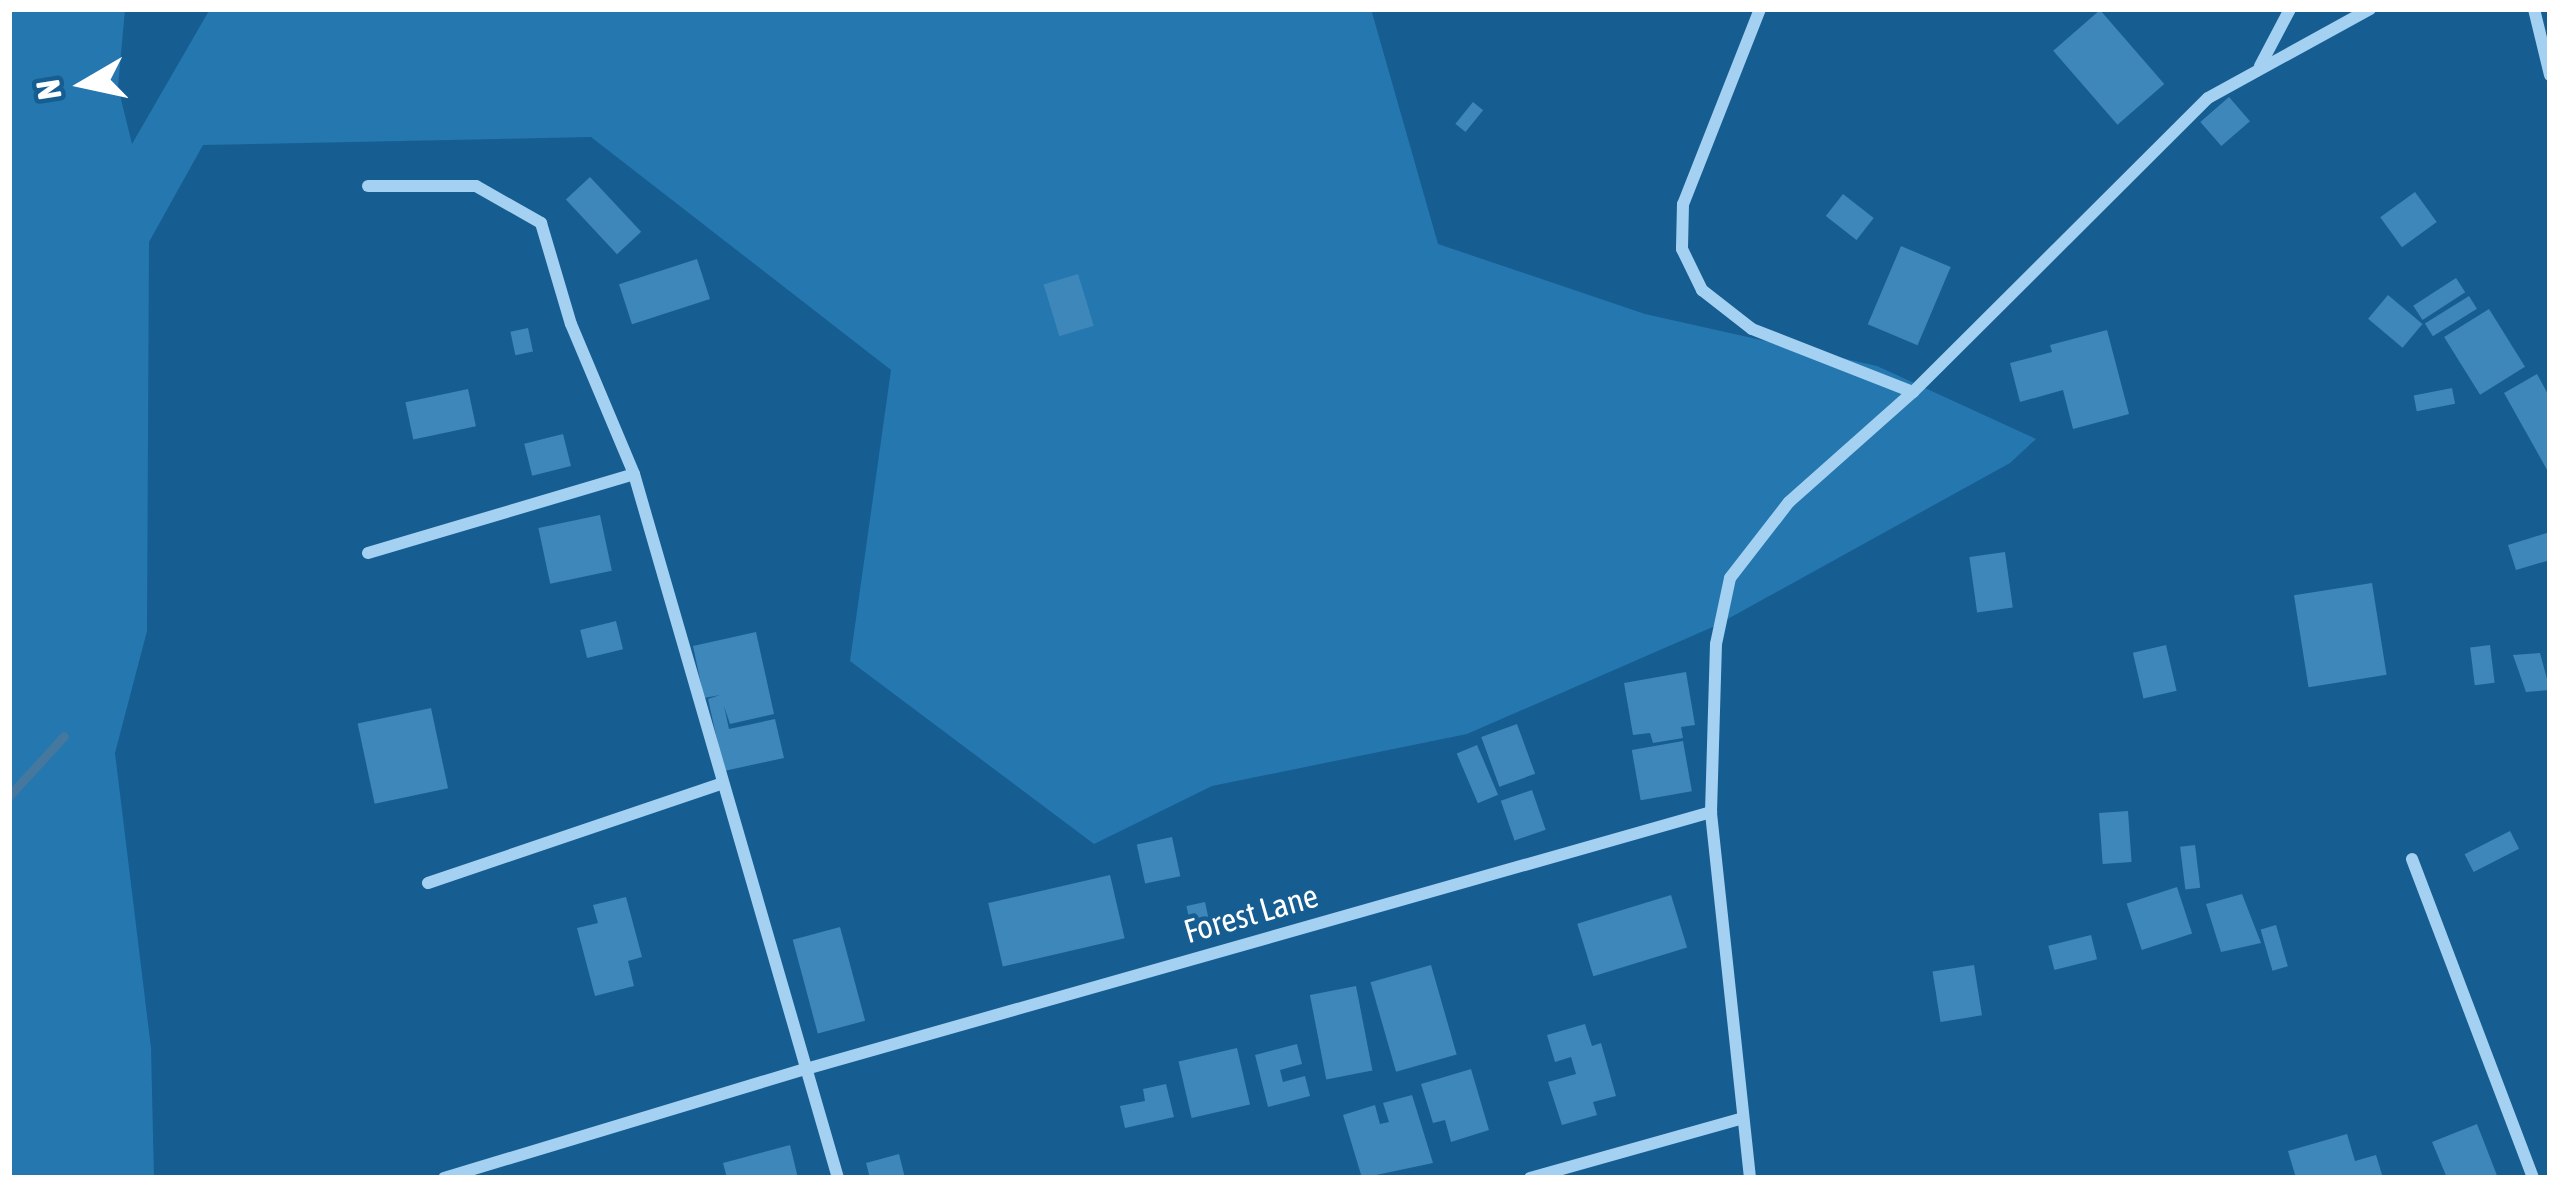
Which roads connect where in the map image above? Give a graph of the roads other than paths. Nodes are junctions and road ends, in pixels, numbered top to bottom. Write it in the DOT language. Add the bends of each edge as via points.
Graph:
graph roads {
  1 [pos="1760,9"];
  2 [pos="2290,9"];
  3 [pos="2370,9"];
  4 [pos="2534,9"];
  5 [pos="2260,66"];
  6 [pos="2550,75"];
  7 [pos="368,186"];
  8 [pos="1913,392"];
  9 [pos="634,473"];
  10 [pos="368,553"];
  11 [pos="723,783"];
  12 [pos="1711,812"];
  13 [pos="2412,859"];
  14 [pos="428,883"];
  15 [pos="806,1069"];
  16 [pos="1741,1119"];
  17 [pos="444,1178"];
  18 [pos="838,1178"];
  19 [pos="1530,1178"];
  20 [pos="1750,1178"];
  21 [pos="2533,1178"];
  1 -- 8 [label="street" via="1683,204 1682,249 1702,290 1752,328"];
  2 -- 5 [label="street"];
  3 -- 5 [label="street"];
  4 -- 6 [label="street"];
  5 -- 8 [label="street" via="2208,98"];
  7 -- 9 [label="street" via="476,186 541,223 571,324"];
  8 -- 12 [label="street" via="1789,502 1730,578 1716,644"];
  9 -- 10 [label="street"];
  9 -- 11 [label="street"];
  11 -- 14 [label="street"];
  11 -- 15 [label="street"];
  12 -- 15 [label="street, Forest Lane"];
  12 -- 16 [label="street"];
  13 -- 21 [label="street"];
  15 -- 17 [label="street, Forest Lane"];
  15 -- 18 [label="street"];
  16 -- 19 [label="street"];
  16 -- 20 [label="street"];
}
